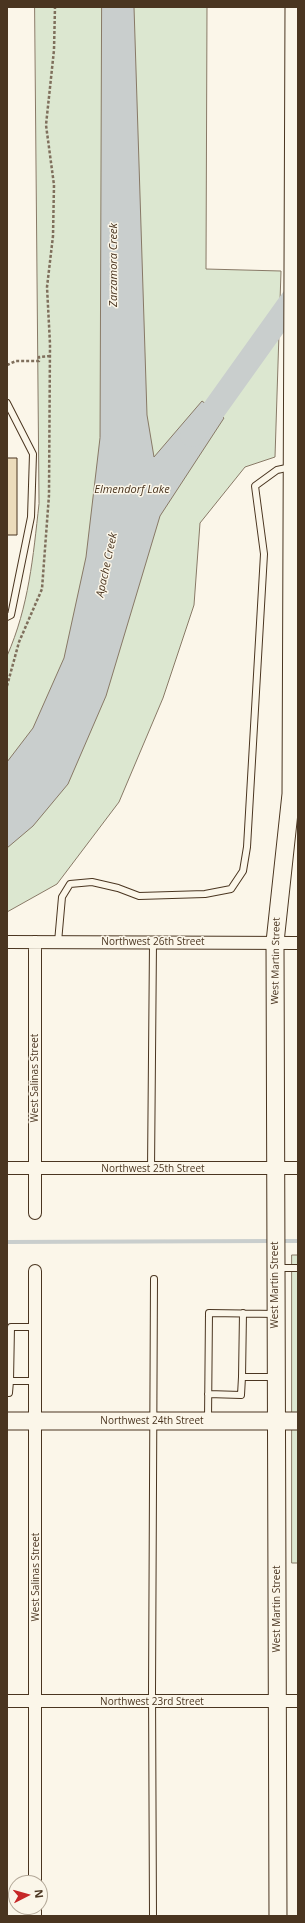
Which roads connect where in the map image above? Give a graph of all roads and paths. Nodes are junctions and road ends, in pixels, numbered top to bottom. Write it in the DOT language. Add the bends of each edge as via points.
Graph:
graph roads {
  1 [pos="55,7"];
  2 [pos="294,7"];
  3 [pos="50,356"];
  4 [pos="7,365"];
  5 [pos="7,402"];
  6 [pos="292,467"];
  7 [pos="295,489"];
  8 [pos="7,617"];
  9 [pos="7,686"];
  10 [pos="7,942"];
  11 [pos="35,942"];
  12 [pos="58,942"];
  13 [pos="275,942"];
  14 [pos="153,943"];
  15 [pos="298,943"];
  16 [pos="7,1168"];
  17 [pos="35,1168"];
  18 [pos="276,1168"];
  19 [pos="298,1168"];
  20 [pos="151,1169"];
  21 [pos="35,1213"];
  22 [pos="275,1266"];
  23 [pos="298,1268"];
  24 [pos="35,1271"];
  25 [pos="154,1279"];
  26 [pos="243,1313"];
  27 [pos="276,1314"];
  28 [pos="35,1327"];
  29 [pos="242,1376"];
  30 [pos="276,1377"];
  31 [pos="10,1381"];
  32 [pos="35,1381"];
  33 [pos="7,1393"];
  34 [pos="208,1394"];
  35 [pos="7,1421"];
  36 [pos="36,1421"];
  37 [pos="153,1421"];
  38 [pos="208,1421"];
  39 [pos="277,1421"];
  40 [pos="298,1421"];
  41 [pos="7,1700"];
  42 [pos="36,1701"];
  43 [pos="298,1701"];
  44 [pos="152,1702"];
  45 [pos="277,1702"];
  46 [pos="36,1875"];
  47 [pos="153,1916"];
  48 [pos="278,1916"];
  1 -- 3 [label="path" via="54,50 46,125 54,185 53,236 47,287"];
  2 -- 6 [label="street, West Martin Street"];
  3 -- 4 [label="path" via="39,357 39,361 16,361"];
  3 -- 9 [label="path" via="49,495 42,589 19,642"];
  5 -- 8 [label="lane" via="33,454 31,517 11,615"];
  6 -- 7 [label="street, West Martin Street"];
  6 -- 12 [label="lane" via="277,470 255,486 264,554 247,847 242,871 231,889 205,894 139,896 92,882 70,884 62,897"];
  7 -- 13 [label="street, West Martin Street" via="291,794"];
  10 -- 11 [label="street, Northwest 26th Street"];
  11 -- 12 [label="street, Northwest 26th Street"];
  11 -- 17 [label="street, West Salinas Street"];
  12 -- 14 [label="street, Northwest 26th Street"];
  13 -- 14 [label="street, Northwest 26th Street"];
  13 -- 15 [label="street, Northwest 26th Street"];
  13 -- 18 [label="street, West Martin Street"];
  14 -- 20 [label="lane"];
  16 -- 17 [label="street, Northwest 25th Street"];
  17 -- 20 [label="street, Northwest 25th Street"];
  17 -- 21 [label="street, West Salinas Street"];
  18 -- 19 [label="street, Northwest 25th Street"];
  18 -- 20 [label="street, Northwest 25th Street"];
  18 -- 22 [label="street, West Martin Street"];
  22 -- 23 [label="lane"];
  22 -- 27 [label="street, West Martin Street"];
  24 -- 28 [label="street, West Salinas Street"];
  25 -- 37 [label="lane"];
  26 -- 27 [label="lane"];
  26 -- 29 [label="lane"];
  26 -- 34 [label="lane" via="209,1313"];
  27 -- 30 [label="street, West Martin Street"];
  28 -- 31 [label="lane" via="11,1327"];
  28 -- 32 [label="street, West Salinas Street"];
  29 -- 30 [label="lane"];
  29 -- 34 [label="lane" via="241,1395"];
  30 -- 39 [label="street, West Martin Street"];
  31 -- 32 [label="lane"];
  31 -- 33 [label="lane"];
  32 -- 36 [label="street, West Salinas Street"];
  34 -- 38 [label="lane"];
  35 -- 36 [label="street, Northwest 24th Street"];
  36 -- 37 [label="street, Northwest 24th Street"];
  36 -- 42 [label="street, West Salinas Street"];
  37 -- 38 [label="street, Northwest 24th Street"];
  37 -- 44 [label="lane"];
  38 -- 39 [label="street, Northwest 24th Street"];
  39 -- 40 [label="street, Northwest 24th Street"];
  39 -- 45 [label="street, West Martin Street"];
  41 -- 42 [label="street, Northwest 23rd Street"];
  42 -- 44 [label="street, Northwest 23rd Street"];
  42 -- 46 [label="street, West Salinas Street"];
  43 -- 45 [label="street, Northwest 23rd Street"];
  44 -- 45 [label="street, Northwest 23rd Street"];
  44 -- 47 [label="lane"];
  45 -- 48 [label="street, West Martin Street"];
}
